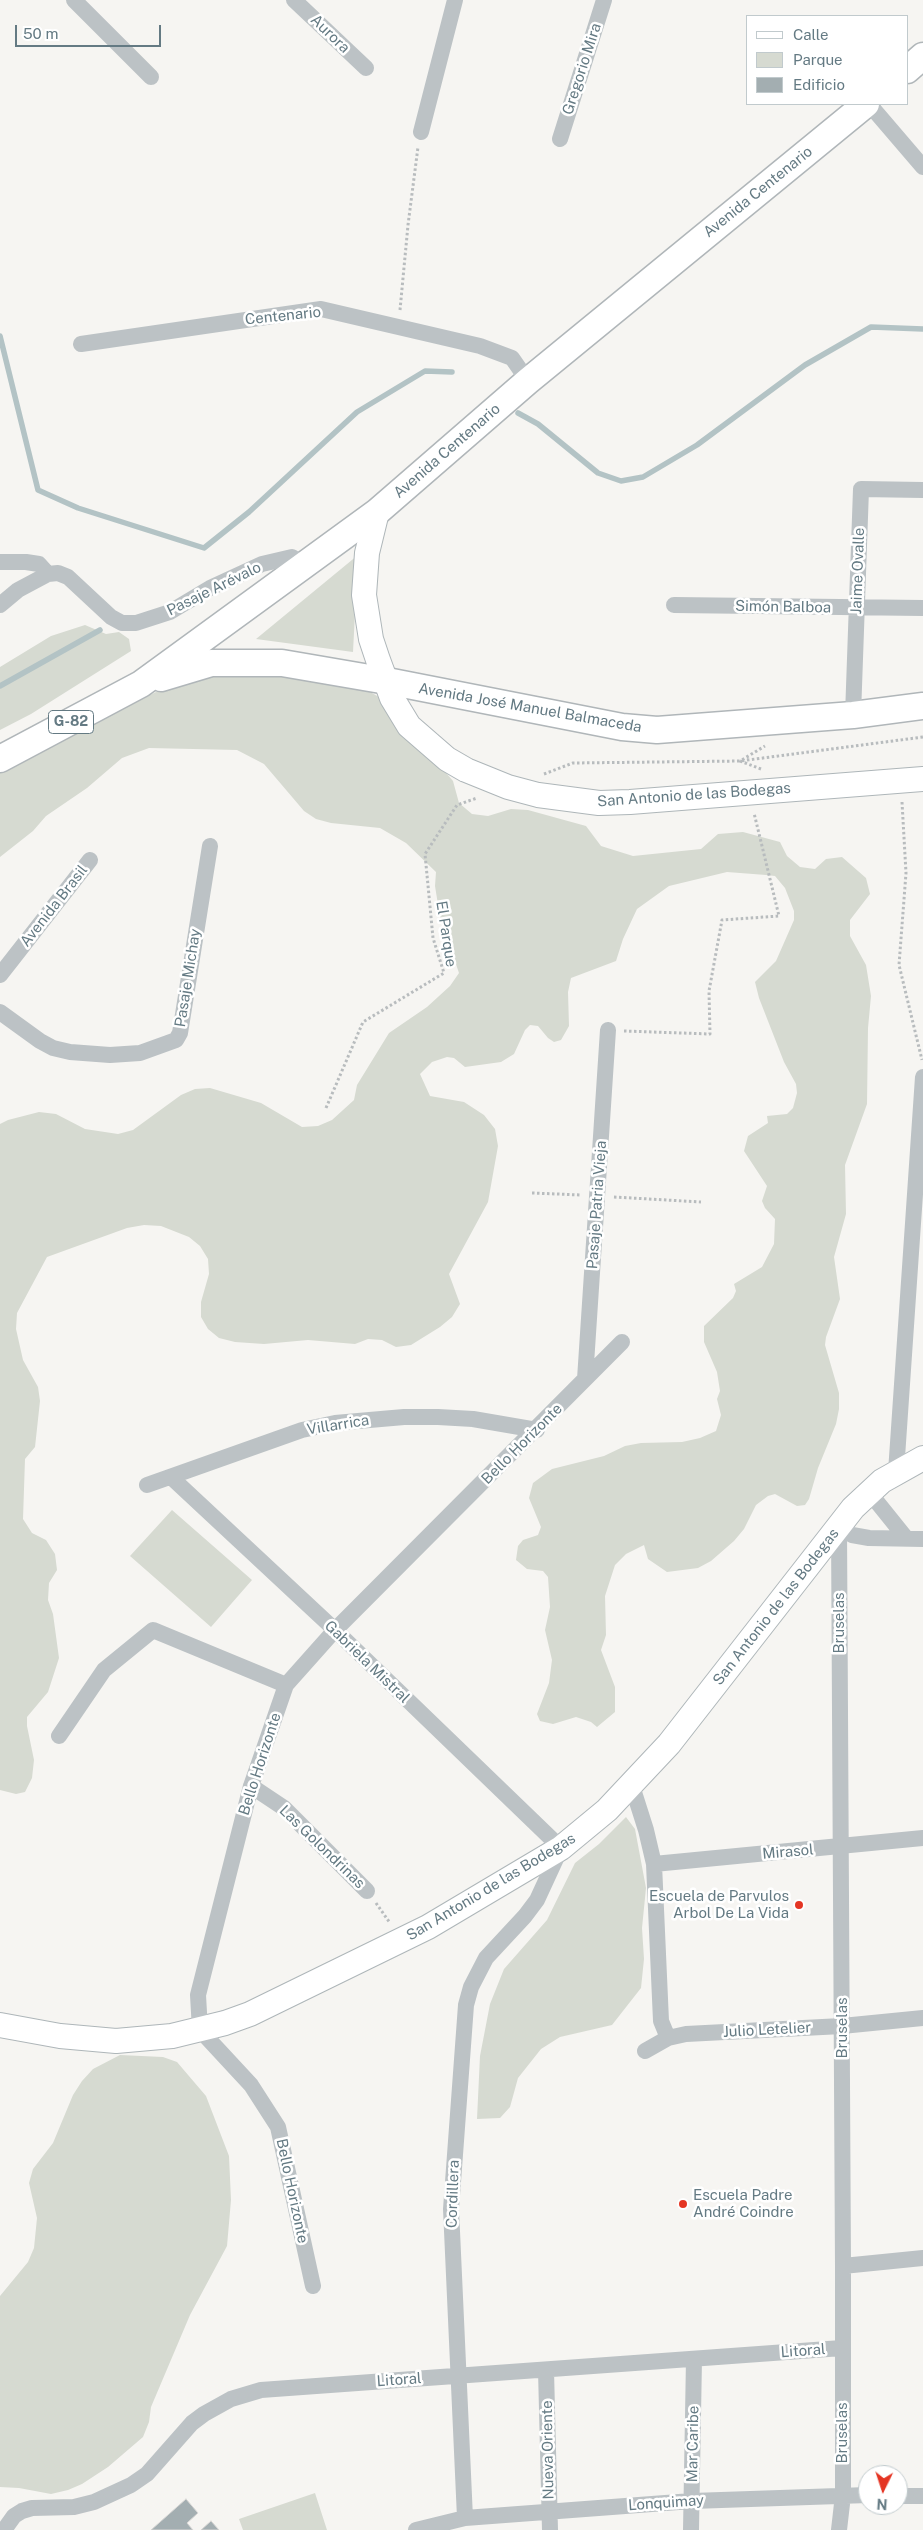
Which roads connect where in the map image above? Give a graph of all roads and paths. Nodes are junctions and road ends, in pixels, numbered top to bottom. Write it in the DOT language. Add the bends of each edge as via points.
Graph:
graph roads {
  1 [pos="74,0"];
  2 [pos="294,0"];
  3 [pos="455,0"];
  4 [pos="604,0"];
  5 [pos="923,56"];
  6 [pos="366,68"];
  7 [pos="908,69"];
  8 [pos="151,77"];
  9 [pos="866,105"];
  10 [pos="868,105"];
  11 [pos="421,132"];
  12 [pos="560,139"];
  13 [pos="923,167"];
  14 [pos="398,327"];
  15 [pos="81,344"];
  16 [pos="528,382"];
  17 [pos="923,490"];
  18 [pos="377,512"];
  19 [pos="0,562"];
  20 [pos="303,565"];
  21 [pos="48,574"];
  22 [pos="0,605"];
  23 [pos="674,605"];
  24 [pos="857,608"];
  25 [pos="923,608"];
  26 [pos="386,681"];
  27 [pos="141,684"];
  28 [pos="923,706"];
  29 [pos="853,716"];
  30 [pos="923,738"];
  31 [pos="766,745"];
  32 [pos="0,759"];
  33 [pos="740,761"];
  34 [pos="767,771"];
  35 [pos="912,780"];
  36 [pos="508,787"];
  37 [pos="750,793"];
  38 [pos="210,846"];
  39 [pos="90,860"];
  40 [pos="0,976"];
  41 [pos="0,1012"];
  42 [pos="608,1030"];
  43 [pos="923,1063"];
  44 [pos="923,1077"];
  45 [pos="326,1108"];
  46 [pos="922,1112"];
  47 [pos="622,1342"];
  48 [pos="586,1379"];
  49 [pos="537,1430"];
  50 [pos="923,1458"];
  51 [pos="896,1472"];
  52 [pos="172,1478"];
  53 [pos="147,1485"];
  54 [pos="869,1492"];
  55 [pos="839,1527"];
  56 [pos="906,1538"];
  57 [pos="923,1539"];
  58 [pos="335,1630"];
  59 [pos="286,1685"];
  60 [pos="59,1736"];
  61 [pos="251,1786"];
  62 [pos="632,1786"];
  63 [pos="923,1838"];
  64 [pos="840,1847"];
  65 [pos="561,1848"];
  66 [pos="654,1864"];
  67 [pos="367,1891"];
  68 [pos="402,1940"];
  69 [pos="923,2018"];
  70 [pos="0,2025"];
  71 [pos="842,2026"];
  72 [pos="200,2030"];
  73 [pos="668,2038"];
  74 [pos="645,2051"];
  75 [pos="923,2258"];
  76 [pos="843,2266"];
  77 [pos="313,2286"];
  78 [pos="842,2348"];
  79 [pos="694,2359"];
  80 [pos="546,2370"];
  81 [pos="458,2376"];
  82 [pos="843,2495"];
  83 [pos="858,2495"];
  84 [pos="908,2496"];
  85 [pos="923,2496"];
  86 [pos="692,2500"];
  87 [pos="549,2512"];
  88 [pos="465,2518"];
  89 [pos="4,2530"];
  90 [pos="416,2530"];
  91 [pos="550,2530"];
  92 [pos="692,2530"];
  93 [pos="839,2530"];
  1 -- 8 [label="street"];
  2 -- 6 [label="street, Aurora"];
  3 -- 11 [label="street"];
  4 -- 12 [label="street, Gregorio Mira"];
  5 -- 7 [label="main road"];
  9 -- 16 [label="main road, Avenida Centenario"];
  10 -- 13 [label="street"];
  11 -- 14 [label="path"];
  14 -- 15 [label="street, Centenario" via="321,309"];
  14 -- 16 [label="street, Centenario" via="480,346 512,358"];
  16 -- 18 [label="main road, Avenida Centenario"];
  17 -- 24 [label="street, Jaime Ovalle" via="861,489"];
  18 -- 20 [label="main road, Avenida Centenario"];
  18 -- 26 [label="street, San Antonio de las Bodegas" via="367,553 364,595 371,639"];
  19 -- 21 [label="street, Pasaje Arévalo" via="39,564"];
  20 -- 21 [label="street, Pasaje Arévalo" via="292,557 282,558 210,588 170,612 129,624 111,617 68,577"];
  20 -- 27 [label="main road, Avenida Centenario"];
  21 -- 22 [label="street" via="18,590"];
  23 -- 24 [label="street, Simón Balboa"];
  24 -- 25 [label="street, Simón Balboa"];
  24 -- 29 [label="street, Jaime Ovalle"];
  26 -- 27 [label="main road, Avenida José Manuel Balmaceda" via="282,663 235,662 211,663"];
  26 -- 29 [label="main road, Avenida José Manuel Balmaceda" via="639,729 674,730"];
  26 -- 36 [label="street, San Antonio de las Bodegas" via="401,715 417,736 446,759"];
  27 -- 32 [label="main road, Avenida Centenario / G-82"];
  28 -- 29 [label="main road, Avenida José Manuel Balmaceda"];
  30 -- 33 [label="path"];
  31 -- 33 [label="path"];
  33 -- 34 [label="path"];
  33 -- 36 [label="path" via="573,763"];
  35 -- 37 [label="street, San Antonio de las Bodegas"];
  35 -- 43 [label="path" via="899,965"];
  36 -- 37 [label="street, San Antonio de las Bodegas" via="560,799 599,803"];
  36 -- 45 [label="path, El Parque" via="458,805 425,854 433,938 444,973 363,1022"];
  37 -- 42 [label="path" via="779,916 722,920 709,991 710,1034"];
  38 -- 41 [label="street, Pasaje Michay" via="180,1034 176,1040 140,1053 110,1055 63,1051 40,1041"];
  39 -- 40 [label="street, Avenida Brasil"];
  42 -- 48 [label="street, Pasaje Patria Vieja"];
  44 -- 46 [label="street"];
  46 -- 51 [label="street"];
  47 -- 48 [label="street, Bello Horizonte"];
  48 -- 49 [label="street, Bello Horizonte"];
  49 -- 52 [label="street, Villarrica" via="473,1419 438,1417 335,1423 302,1430"];
  49 -- 58 [label="street, Bello Horizonte"];
  50 -- 51 [label="street, San Antonio de las Bodegas"];
  51 -- 54 [label="street, San Antonio de las Bodegas"];
  52 -- 53 [label="street, Villarrica"];
  52 -- 58 [label="street, Gabriela Mistral"];
  54 -- 55 [label="street, San Antonio de las Bodegas"];
  54 -- 56 [label="street"];
  55 -- 56 [label="street" via="852,1535 869,1538"];
  55 -- 62 [label="street, San Antonio de las Bodegas" via="669,1744"];
  55 -- 64 [label="street, Bruselas"];
  56 -- 57 [label="street"];
  58 -- 59 [label="street, Bello Horizonte"];
  58 -- 65 [label="street, Gabriela Mistral"];
  59 -- 60 [label="street" via="153,1630 104,1670"];
  59 -- 61 [label="street, Bello Horizonte"];
  61 -- 67 [label="street, Las Golondrinas" via="284,1808"];
  61 -- 72 [label="street, Bello Horizonte" via="198,1995"];
  62 -- 65 [label="street, San Antonio de las Bodegas" via="581,1834"];
  62 -- 66 [label="street"];
  63 -- 64 [label="street, Mirasol"];
  64 -- 66 [label="street, Mirasol"];
  64 -- 71 [label="street, Bruselas"];
  65 -- 68 [label="street, San Antonio de las Bodegas"];
  65 -- 81 [label="street, Cordillera" via="537,1900 486,1958 466,2005 451,2210"];
  66 -- 73 [label="street" via="661,2021"];
  67 -- 68 [label="path"];
  68 -- 72 [label="street, San Antonio de las Bodegas" via="250,2014"];
  69 -- 71 [label="street, Julio Letelier"];
  70 -- 72 [label="street, San Antonio de las Bodegas" via="60,2036 116,2041"];
  71 -- 73 [label="street, Julio Letelier" via="686,2034"];
  71 -- 76 [label="street, Bruselas"];
  72 -- 77 [label="street, Bello Horizonte" via="250,2085 278,2127"];
  73 -- 74 [label="street, Julio Letelier"];
  75 -- 76 [label="street"];
  76 -- 78 [label="street, Bruselas"];
  78 -- 79 [label="street, Litoral"];
  78 -- 82 [label="street, Bruselas"];
  79 -- 80 [label="street, Litoral"];
  79 -- 86 [label="street, Mar Caribe"];
  80 -- 81 [label="street, Litoral"];
  80 -- 87 [label="street, Nueva Oriente"];
  81 -- 88 [label="street, Cordillera"];
  81 -- 89 [label="street, Litoral" via="276,2388 246,2393 217,2405 192,2423 147,2474 131,2485 113,2495 81,2505 22,2511"];
  82 -- 83 [label="street, Lonquimay"];
  82 -- 86 [label="street, Lonquimay"];
  82 -- 93 [label="street, Bruselas"];
  84 -- 85 [label="street"];
  86 -- 87 [label="street, Lonquimay"];
  86 -- 92 [label="street, Mar Caribe"];
  87 -- 88 [label="street, Lonquimay"];
  87 -- 91 [label="street, Nueva Oriente"];
  88 -- 90 [label="street"];
}
